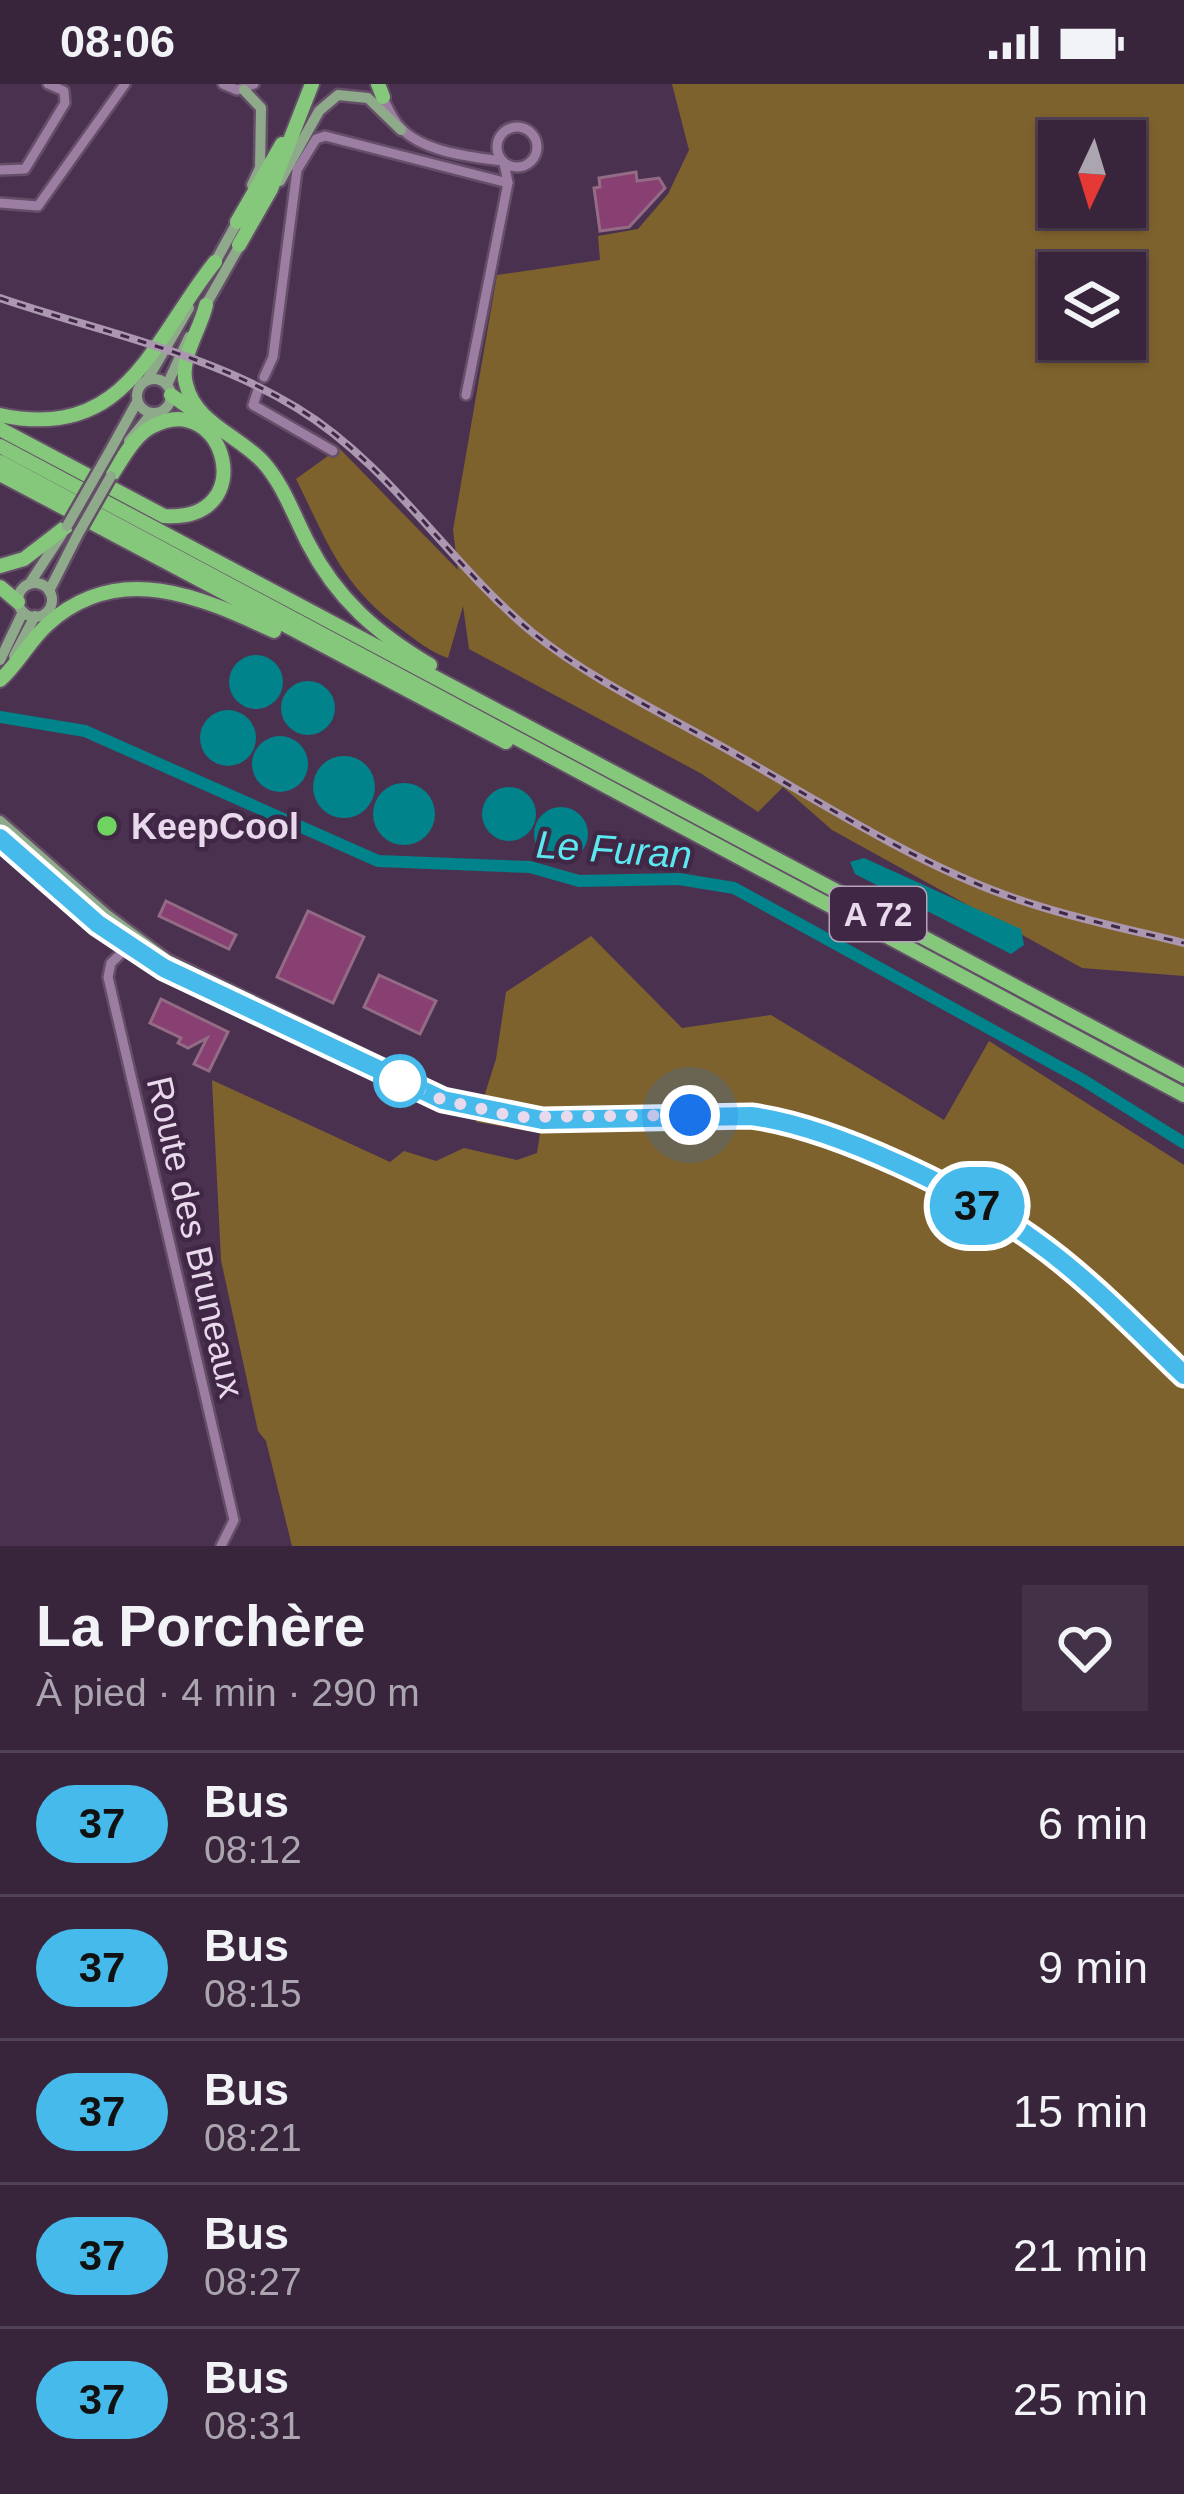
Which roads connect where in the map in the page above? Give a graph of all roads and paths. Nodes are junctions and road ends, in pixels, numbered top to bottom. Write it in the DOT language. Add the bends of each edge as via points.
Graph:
graph roads {
  1 [pos="47,84"];
  2 [pos="124,84"];
  3 [pos="223,84"];
  4 [pos="310,84"];
  5 [pos="249,87"];
  6 [pos="378,88"];
  7 [pos="401,130"];
  8 [pos="497,144"];
  9 [pos="471,155"];
  10 [pos="503,162"];
  11 [pos="518,167"];
  12 [pos="0,170"];
  13 [pos="508,184"];
  14 [pos="0,202"];
  15 [pos="237,222"];
  16 [pos="239,245"];
  17 [pos="215,262"];
  18 [pos="206,305"];
  19 [pos="264,377"];
  20 [pos="147,380"];
  21 [pos="169,390"];
  22 [pos="258,390"];
  23 [pos="466,395"];
  24 [pos="137,402"];
  25 [pos="152,413"];
  26 [pos="0,415"];
  27 [pos="205,417"];
  28 [pos="0,429"];
  29 [pos="0,446"];
  30 [pos="333,451"];
  31 [pos="0,462"];
  32 [pos="0,474"];
  33 [pos="111,476"];
  34 [pos="72,530"];
  35 [pos="0,566"];
  36 [pos="29,584"];
  37 [pos="0,587"];
  38 [pos="49,591"];
  39 [pos="25,610"];
  40 [pos="0,660"];
  41 [pos="0,680"];
  42 [pos="455,688"];
  43 [pos="401,689"];
  44 [pos="578,770"];
  45 [pos="0,821"];
  46 [pos="0,838"];
  47 [pos="85,903"];
  48 [pos="133,942"];
  49 [pos="1184,1076"];
  50 [pos="1184,1095"];
  51 [pos="1184,1375"];
  52 [pos="221,1546"];
  1 -- 12 [label="street" via="64,91 64,103 25,169"];
  2 -- 14 [label="street" via="38,206"];
  3 -- 5 [label="street"];
  4 -- 15 [label="highway"];
  4 -- 16 [label="highway" via="271,189"];
  5 -- 15 [label="main road" via="261,108 260,168"];
  6 -- 7 [label="street"];
  7 -- 9 [label="street"];
  7 -- 16 [label="main road" via="368,98 331,99"];
  8 -- 9 [label="street"];
  8 -- 10 [label="street"];
  8 -- 11 [label="street" via="510,128 532,134 535,156"];
  9 -- 10 [label="street"];
  10 -- 11 [label="street"];
  10 -- 13 [label="street"];
  11 -- 13 [label="street"];
  13 -- 19 [label="street" via="316,139 297,170"];
  13 -- 23 [label="street"];
  15 -- 17 [label="main road"];
  16 -- 18 [label="main road"];
  17 -- 20 [label="main road"];
  17 -- 26 [label="highway" via="135,379 110,400 70,417"];
  18 -- 21 [label="main road"];
  18 -- 27 [label="highway" via="184,382"];
  20 -- 21 [label="main road"];
  20 -- 24 [label="main road"];
  21 -- 25 [label="main road" via="166,409"];
  21 -- 27 [label="highway"];
  22 -- 30 [label="street" via="253,405"];
  24 -- 25 [label="main road"];
  24 -- 34 [label="main road, bridge"];
  25 -- 33 [label="main road"];
  27 -- 42 [label="highway" via="265,464 339,595"];
  28 -- 33 [label="highway" via="164,516 206,508 218,495 224,464 204,428 170,421 139,436"];
  29 -- 42 [label="highway, A 72"];
  31 -- 44 [label="highway, A 72"];
  32 -- 43 [label="highway"];
  33 -- 34 [label="main road, bridge"];
  34 -- 35 [label="highway"];
  34 -- 36 [label="main road"];
  34 -- 38 [label="main road"];
  36 -- 38 [label="main road"];
  36 -- 39 [label="main road"];
  37 -- 39 [label="highway"];
  38 -- 39 [label="main road" via="49,608"];
  39 -- 40 [label="main road"];
  39 -- 41 [label="main road"];
  41 -- 43 [label="highway" via="73,605 147,587 208,601"];
  42 -- 49 [label="highway, A 72"];
  43 -- 44 [label="highway"];
  44 -- 50 [label="highway, A 72"];
  45 -- 47 [label="main road"];
  46 -- 47 [label="main road"];
  47 -- 48 [label="main road"];
  48 -- 51 [label="main road" via="468,1106 542,1120 751,1116 851,1143 1036,1241"];
  48 -- 52 [label="street, Route des Bruneaux" via="108,977 235,1520"];
}
